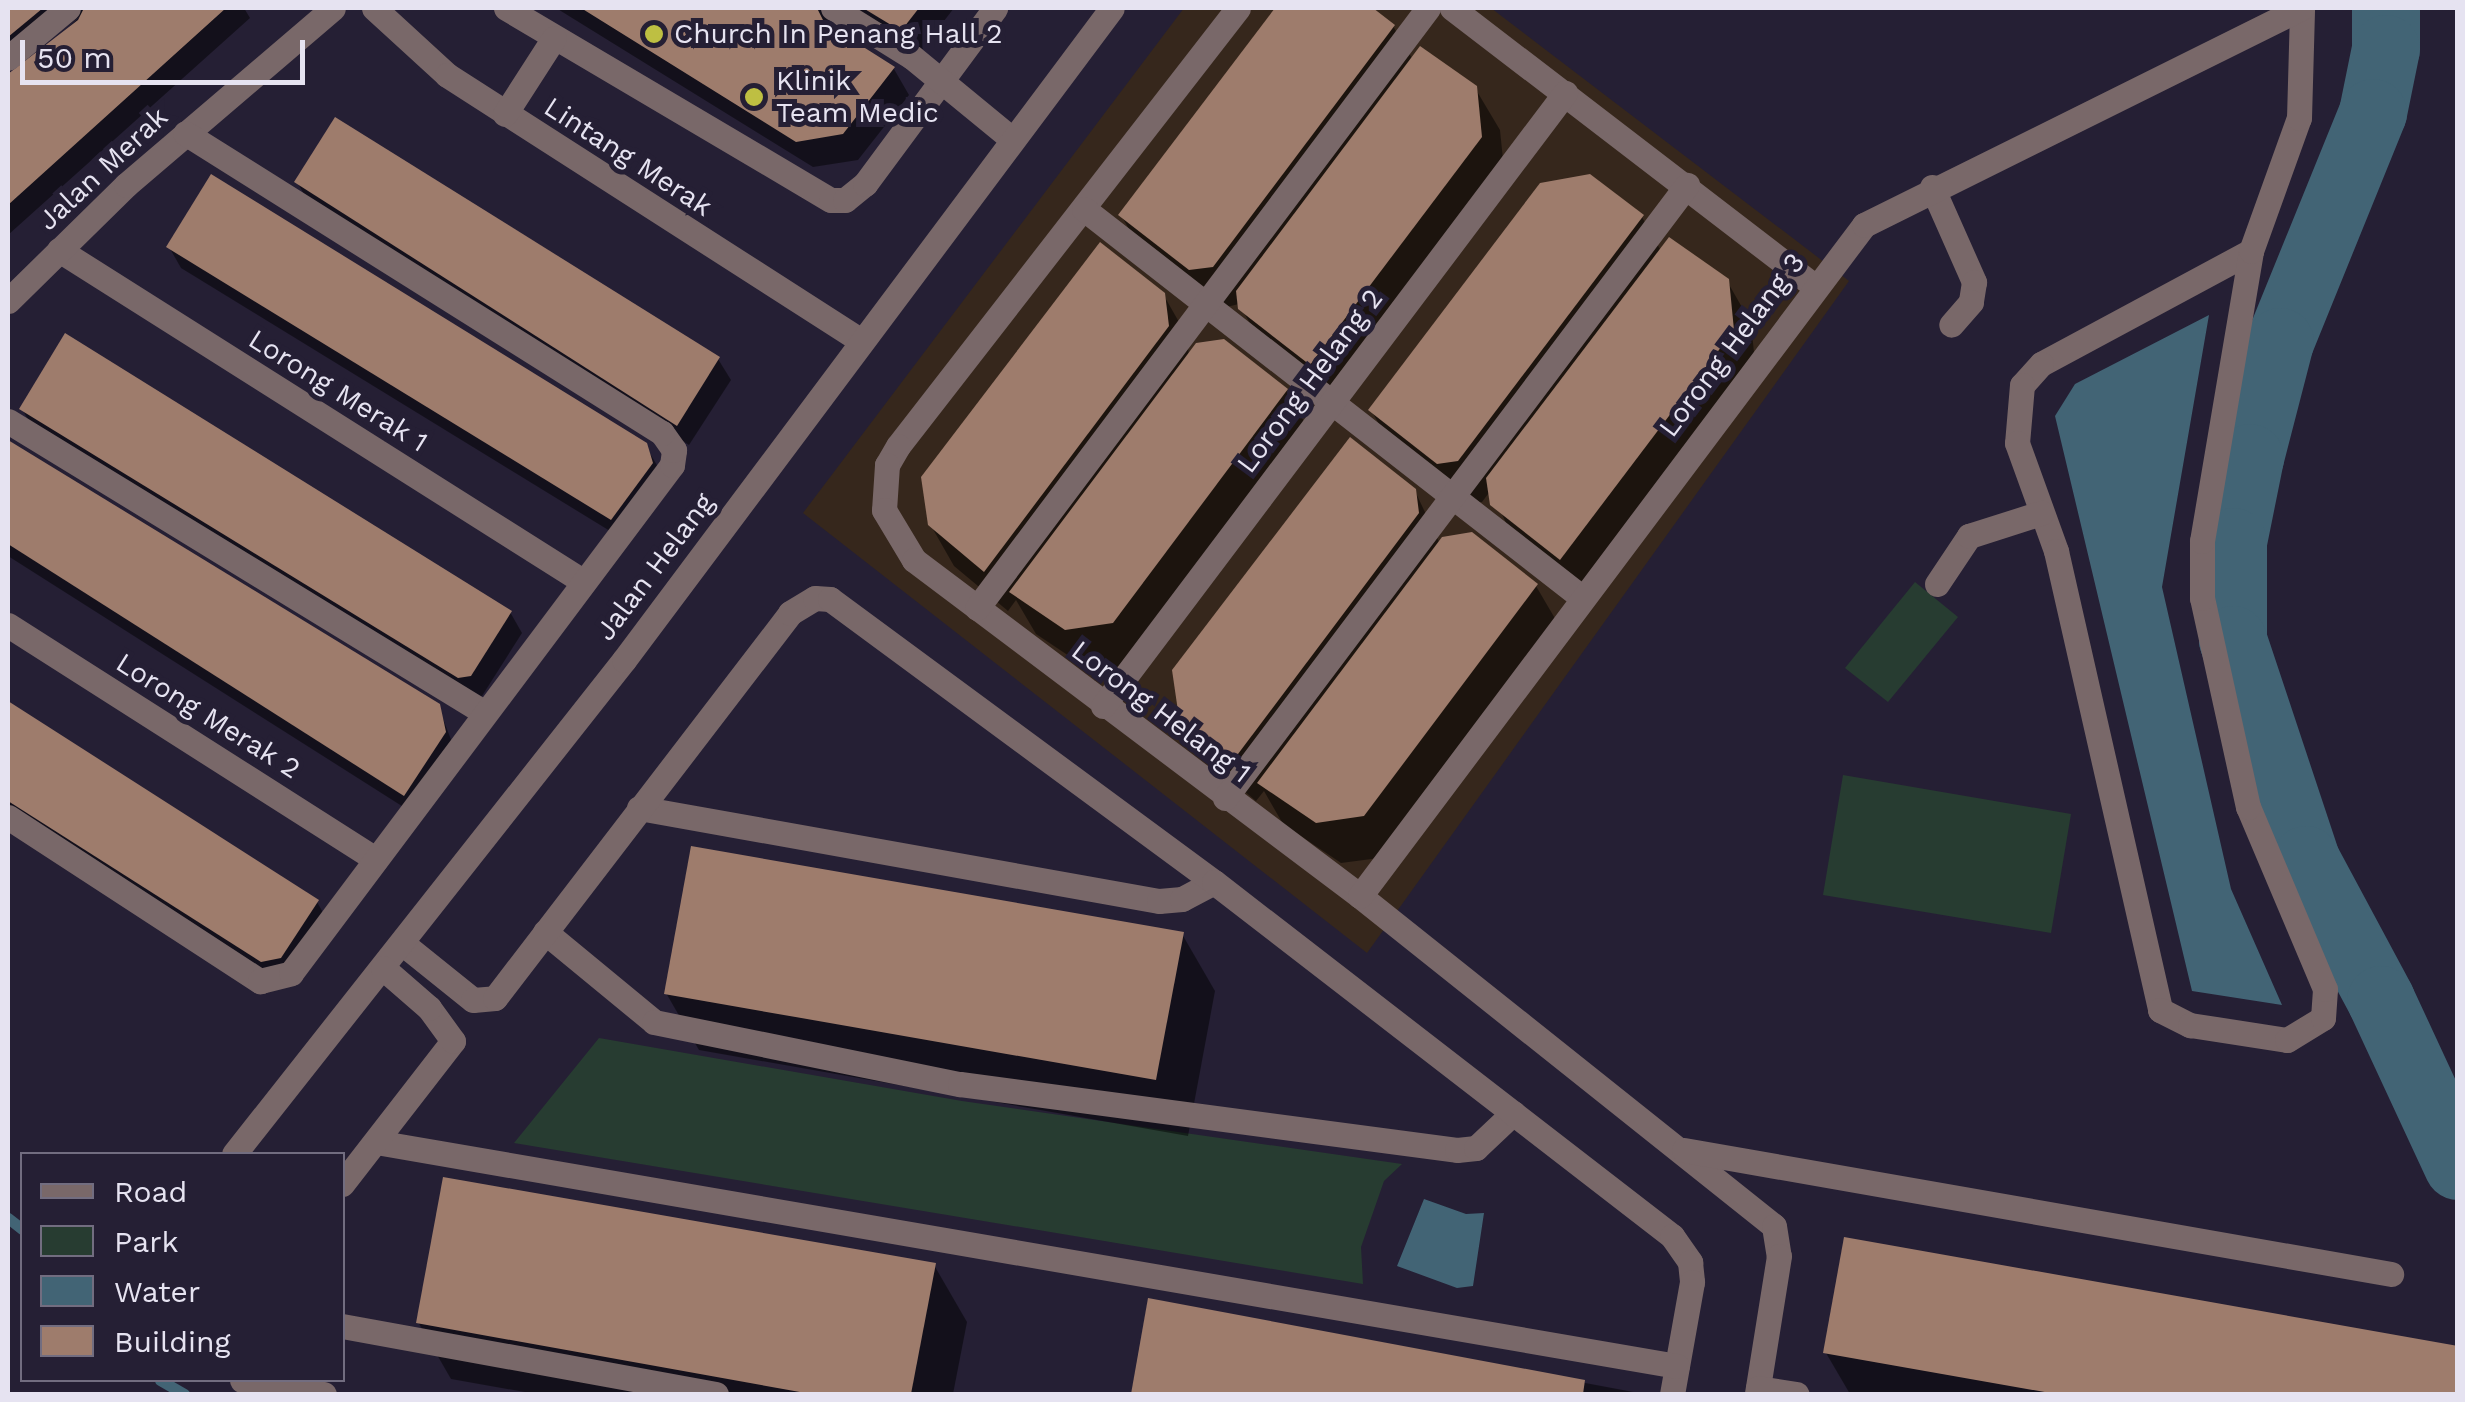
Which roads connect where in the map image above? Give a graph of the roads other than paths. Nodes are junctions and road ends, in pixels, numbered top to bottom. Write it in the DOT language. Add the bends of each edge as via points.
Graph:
graph roads {
  1 [pos="68,8"];
  2 [pos="333,8"];
  3 [pos="374,8"];
  4 [pos="506,8"];
  5 [pos="833,8"];
  6 [pos="995,8"];
  7 [pos="1112,8"];
  8 [pos="1238,8"];
  9 [pos="1428,8"];
  10 [pos="1452,8"];
  11 [pos="2302,8"];
  12 [pos="554,38"];
  13 [pos="8,58"];
  14 [pos="940,80"];
  15 [pos="1565,93"];
  16 [pos="506,114"];
  17 [pos="185,133"];
  18 [pos="1012,139"];
  19 [pos="1686,185"];
  20 [pos="1932,187"];
  21 [pos="1084,209"];
  22 [pos="59,250"];
  23 [pos="2251,251"];
  24 [pos="1814,286"];
  25 [pos="8,301"];
  26 [pos="1206,304"];
  27 [pos="1951,325"];
  28 [pos="861,341"];
  29 [pos="1332,402"];
  30 [pos="8,421"];
  31 [pos="1452,496"];
  32 [pos="2040,513"];
  33 [pos="584,582"];
  34 [pos="1936,584"];
  35 [pos="1580,596"];
  36 [pos="977,608"];
  37 [pos="8,625"];
  38 [pos="1103,706"];
  39 [pos="485,713"];
  40 [pos="1225,798"];
  41 [pos="639,808"];
  42 [pos="8,817"];
  43 [pos="376,859"];
  44 [pos="1214,882"];
  45 [pos="1360,896"];
  46 [pos="545,932"];
  47 [pos="402,943"];
  48 [pos="383,968"];
  49 [pos="1513,1113"];
  50 [pos="376,1142"];
  51 [pos="1679,1149"];
  52 [pos="236,1152"];
  53 [pos="345,1180"];
  54 [pos="2391,1274"];
  55 [pos="345,1327"];
  56 [pos="1677,1366"];
  57 [pos="254,1382"];
  58 [pos="1758,1391"];
  59 [pos="324,1394"];
  60 [pos="716,1394"];
  61 [pos="1672,1394"];
  62 [pos="1797,1394"];
  1 -- 13 [label="street"];
  2 -- 17 [label="street, Jalan Merak"];
  3 -- 16 [label="street, Lintang Merak" via="420,54"];
  4 -- 12 [label="street"];
  5 -- 14 [label="street"];
  6 -- 14 [label="street"];
  7 -- 18 [label="street, Jalan Helang"];
  8 -- 21 [label="street, Lorong Helang 1"];
  9 -- 26 [label="street"];
  10 -- 15 [label="street"];
  11 -- 20 [label="street, Lorong Helang 3"];
  11 -- 23 [label="street" via="2300,118"];
  12 -- 14 [label="street" via="831,200 845,200 864,184"];
  12 -- 16 [label="street"];
  14 -- 18 [label="street"];
  15 -- 19 [label="street"];
  15 -- 29 [label="street, Lorong Helang 2"];
  16 -- 28 [label="street, Lintang Merak"];
  17 -- 22 [label="street, Jalan Merak"];
  17 -- 33 [label="street" via="662,433 674,450 672,465"];
  18 -- 28 [label="street, Jalan Helang"];
  19 -- 24 [label="street"];
  19 -- 31 [label="street"];
  20 -- 24 [label="street, Lorong Helang 3" via="1864,225"];
  20 -- 27 [label="street" via="1974,282 1971,302"];
  21 -- 26 [label="street"];
  21 -- 36 [label="street, Lorong Helang 1" via="887,465 884,510 895,536 914,560"];
  22 -- 25 [label="street, Jalan Merak"];
  22 -- 33 [label="street, Lorong Merak 1"];
  23 -- 32 [label="street" via="2065,347 2022,385 2016,443"];
  23 -- 32 [label="street" via="2208,480 2202,598 2248,806 2325,989 2323,1018 2306,1034 2288,1040 2190,1025 2160,1010 2056,551"];
  24 -- 35 [label="street, Lorong Helang 3"];
  26 -- 29 [label="street"];
  26 -- 36 [label="street"];
  28 -- 47 [label="street, Jalan Helang"];
  29 -- 31 [label="street"];
  29 -- 38 [label="street, Lorong Helang 2"];
  30 -- 39 [label="street"];
  31 -- 35 [label="street"];
  31 -- 40 [label="street"];
  32 -- 34 [label="street" via="1969,536"];
  33 -- 39 [label="street"];
  35 -- 45 [label="street, Lorong Helang 3"];
  36 -- 38 [label="street, Lorong Helang 1"];
  37 -- 43 [label="street, Lorong Merak 2"];
  38 -- 40 [label="street, Lorong Helang 1"];
  39 -- 43 [label="street"];
  40 -- 45 [label="street, Lorong Helang 1"];
  41 -- 44 [label="street" via="1159,902 1182,899"];
  41 -- 44 [label="street" via="790,613 815,598 830,599"];
  41 -- 46 [label="street"];
  42 -- 43 [label="street" via="260,981 291,973"];
  44 -- 49 [label="street"];
  45 -- 51 [label="street, Lorong Helang 1"];
  46 -- 47 [label="street" via="485,1002 473,1000"];
  46 -- 49 [label="street" via="654,1022 942,1080 1456,1150 1476,1148"];
  47 -- 48 [label="street, Jalan Helang"];
  48 -- 50 [label="street" via="429,1008 453,1041"];
  48 -- 52 [label="street, Jalan Helang"];
  49 -- 56 [label="street" via="1672,1236 1690,1262"];
  50 -- 53 [label="street"];
  50 -- 56 [label="street"];
  51 -- 54 [label="street"];
  51 -- 58 [label="street, Lorong Helang 1" via="1774,1226 1779,1256"];
  55 -- 60 [label="street"];
  56 -- 61 [label="street"];
  57 -- 59 [label="street"];
  58 -- 62 [label="street"];
}
